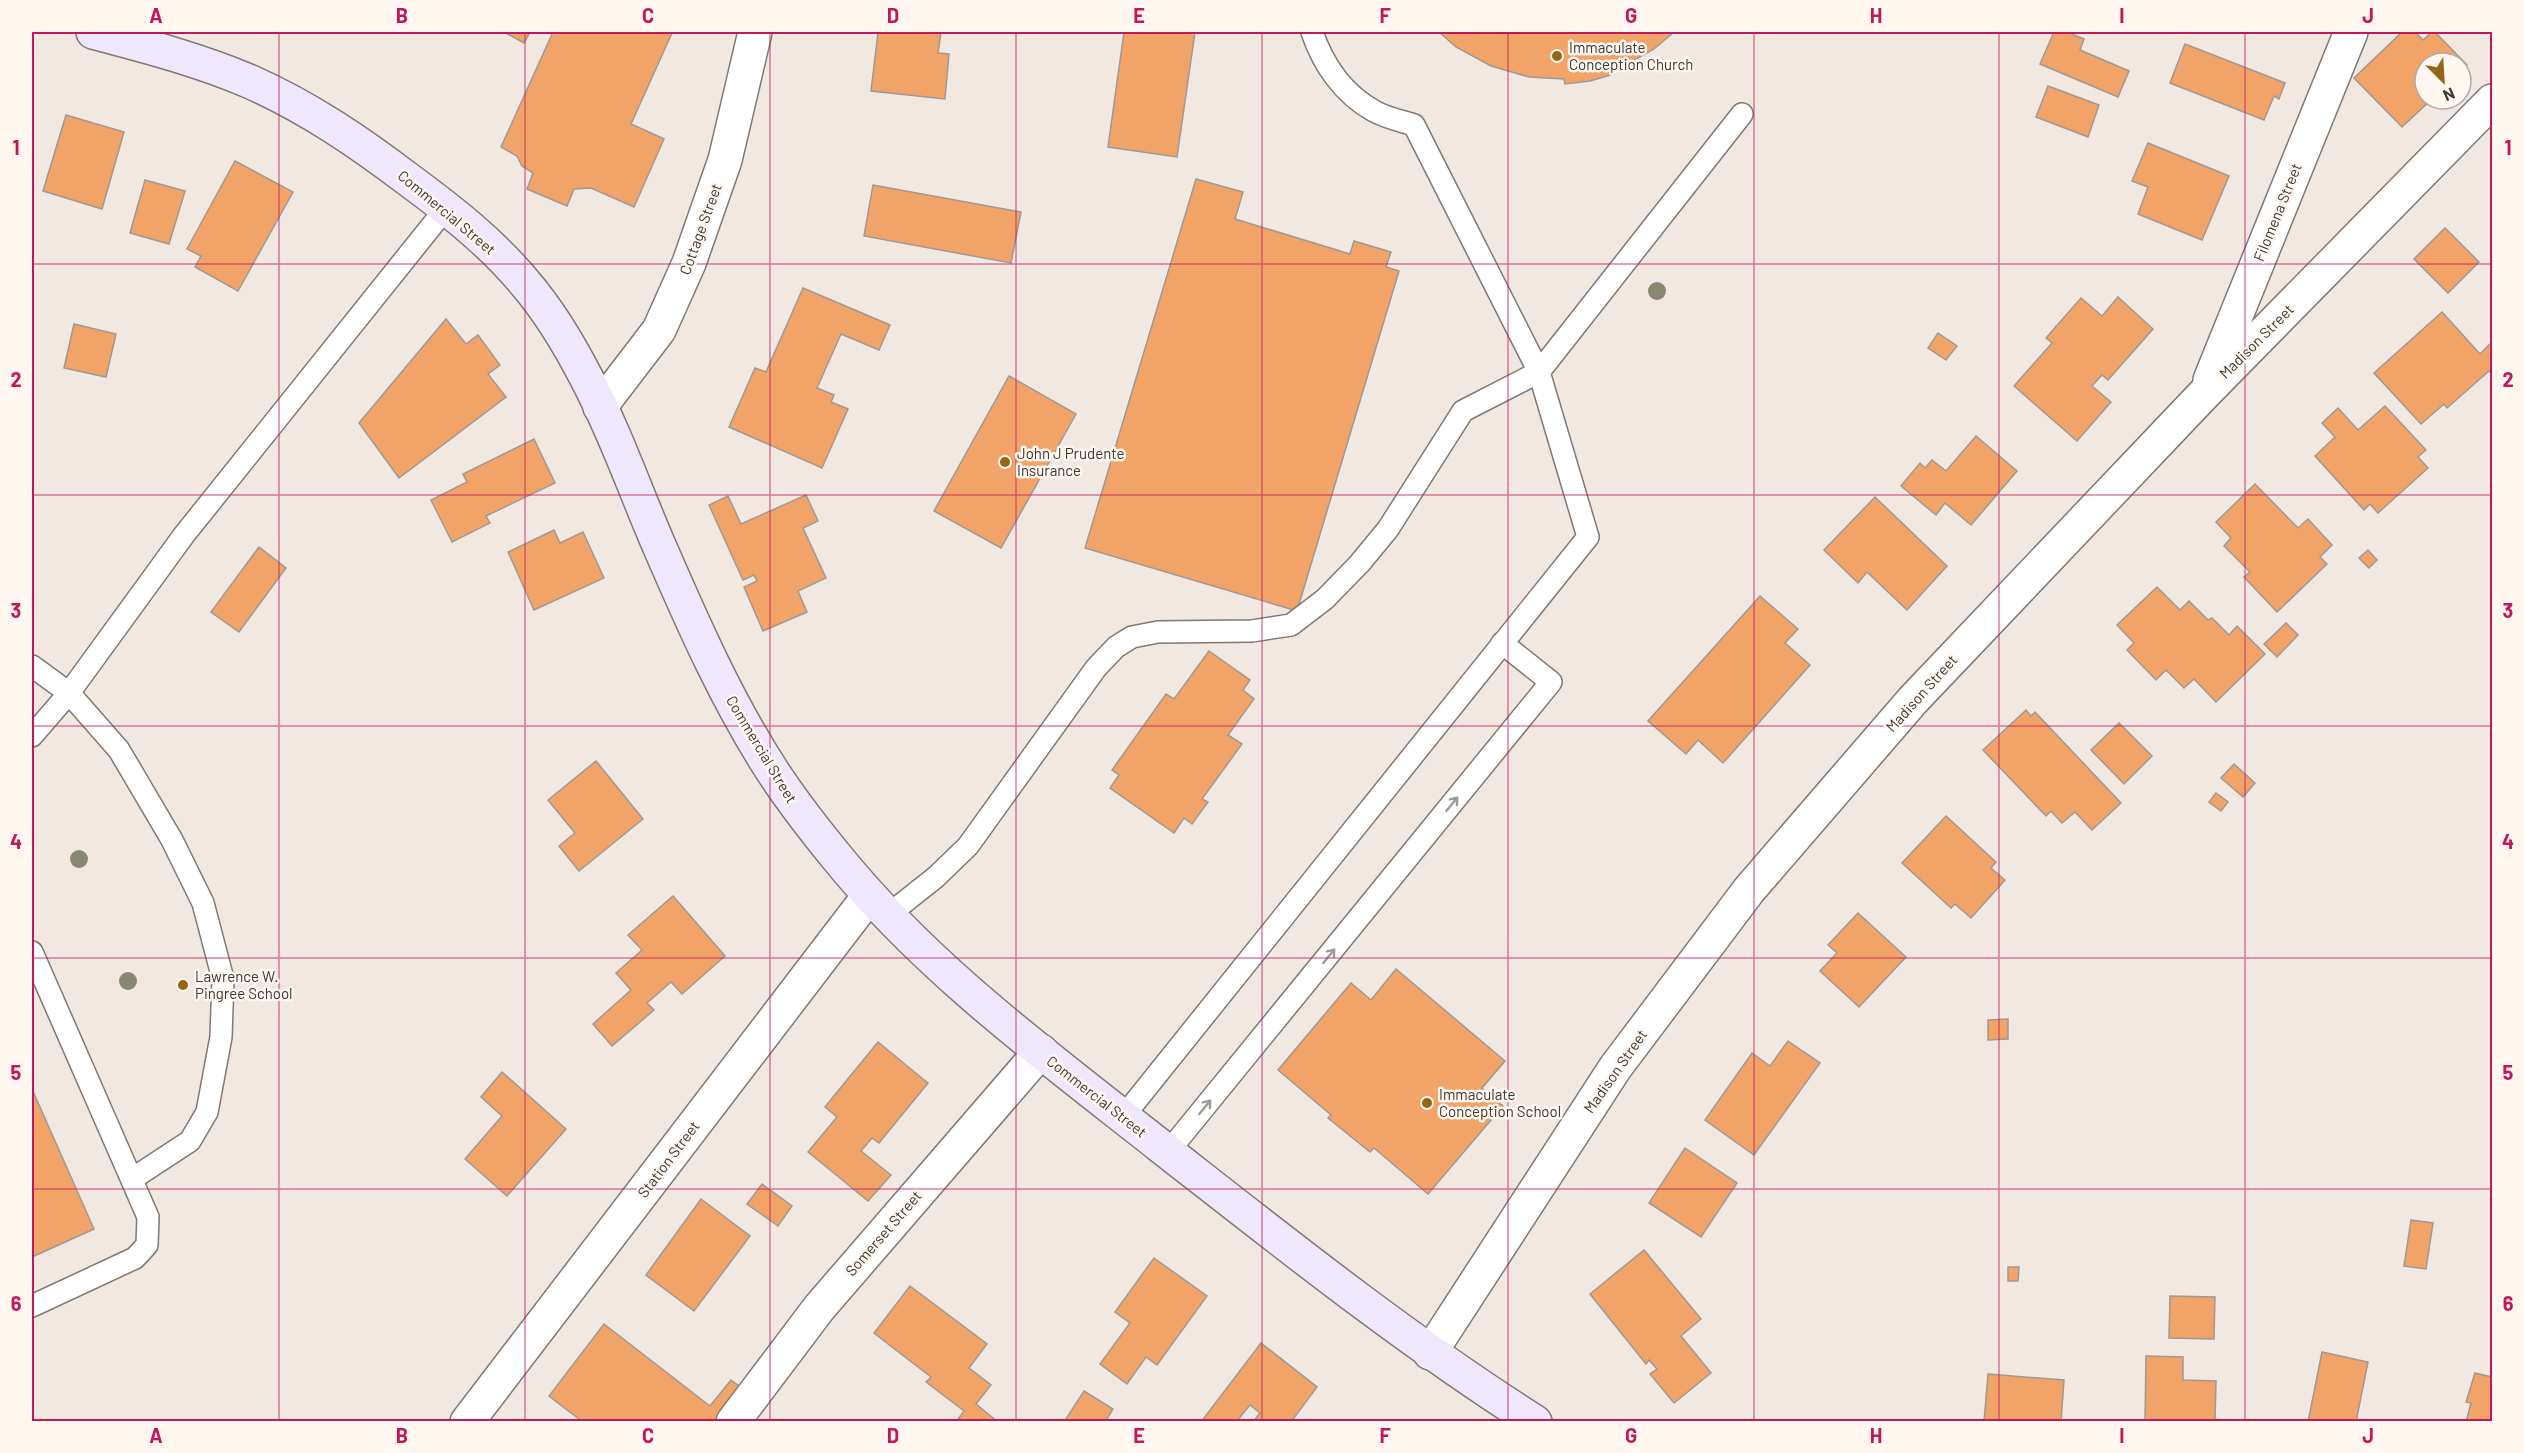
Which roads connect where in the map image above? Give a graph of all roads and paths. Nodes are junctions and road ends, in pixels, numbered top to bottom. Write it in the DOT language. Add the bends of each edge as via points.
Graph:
graph roads {
  1 [pos="93,32"];
  2 [pos="755,32"];
  3 [pos="1312,32"];
  4 [pos="2351,32"];
  5 [pos="2493,101"];
  6 [pos="1742,114"];
  7 [pos="446,208"];
  8 [pos="1539,372"];
  9 [pos="2204,394"];
  10 [pos="600,407"];
  11 [pos="1502,643"];
  12 [pos="32,666"];
  13 [pos="69,693"];
  14 [pos="32,736"];
  15 [pos="879,906"];
  16 [pos="32,952"];
  17 [pos="1041,1051"];
  18 [pos="1123,1117"];
  19 [pos="1168,1152"];
  20 [pos="132,1179"];
  21 [pos="32,1306"];
  22 [pos="1430,1353"];
  23 [pos="467,1422"];
  24 [pos="733,1422"];
  25 [pos="1535,1422"];
  1 -- 7 [label="main road, Commercial Street" via="185,57 251,82 321,117"];
  2 -- 10 [label="street, Cottage Street" via="725,160 689,263 659,330"];
  3 -- 8 [label="lane" via="1338,82 1374,111 1414,125"];
  4 -- 9 [label="street, Filomena Street"];
  5 -- 9 [label="street, Madison Street"];
  6 -- 8 [label="lane"];
  7 -- 10 [label="main road, Commercial Street" via="526,284 557,326"];
  7 -- 13 [label="lane" via="184,535"];
  8 -- 11 [label="lane" via="1588,537"];
  8 -- 15 [label="lane" via="1463,411 1388,529 1325,599 1291,626 1252,631 1158,632 1132,637 1116,647 1096,668 968,846 936,877"];
  9 -- 22 [label="street, Madison Street" via="1913,700 1749,890 1615,1068"];
  10 -- 15 [label="main road, Commercial Street" via="689,614 738,713 808,821"];
  11 -- 18 [label="lane"];
  19 -- 11 [label="lane, one-way" via="1551,682"];
  12 -- 13 [label="lane"];
  13 -- 14 [label="lane"];
  13 -- 20 [label="lane" via="119,750 172,840 203,903 223,979 221,1037 207,1112 190,1140"];
  15 -- 17 [label="main road, Commercial Street" via="958,983"];
  15 -- 23 [label="street, Station Street"];
  16 -- 20 [label="lane"];
  17 -- 18 [label="main road, Commercial Street"];
  17 -- 24 [label="street, Somerset Street" via="819,1308"];
  18 -- 19 [label="main road, Commercial Street"];
  19 -- 22 [label="main road, Commercial Street"];
  20 -- 21 [label="lane" via="148,1217 147,1245 135,1258"];
  22 -- 25 [label="main road, Commercial Street"];
}
